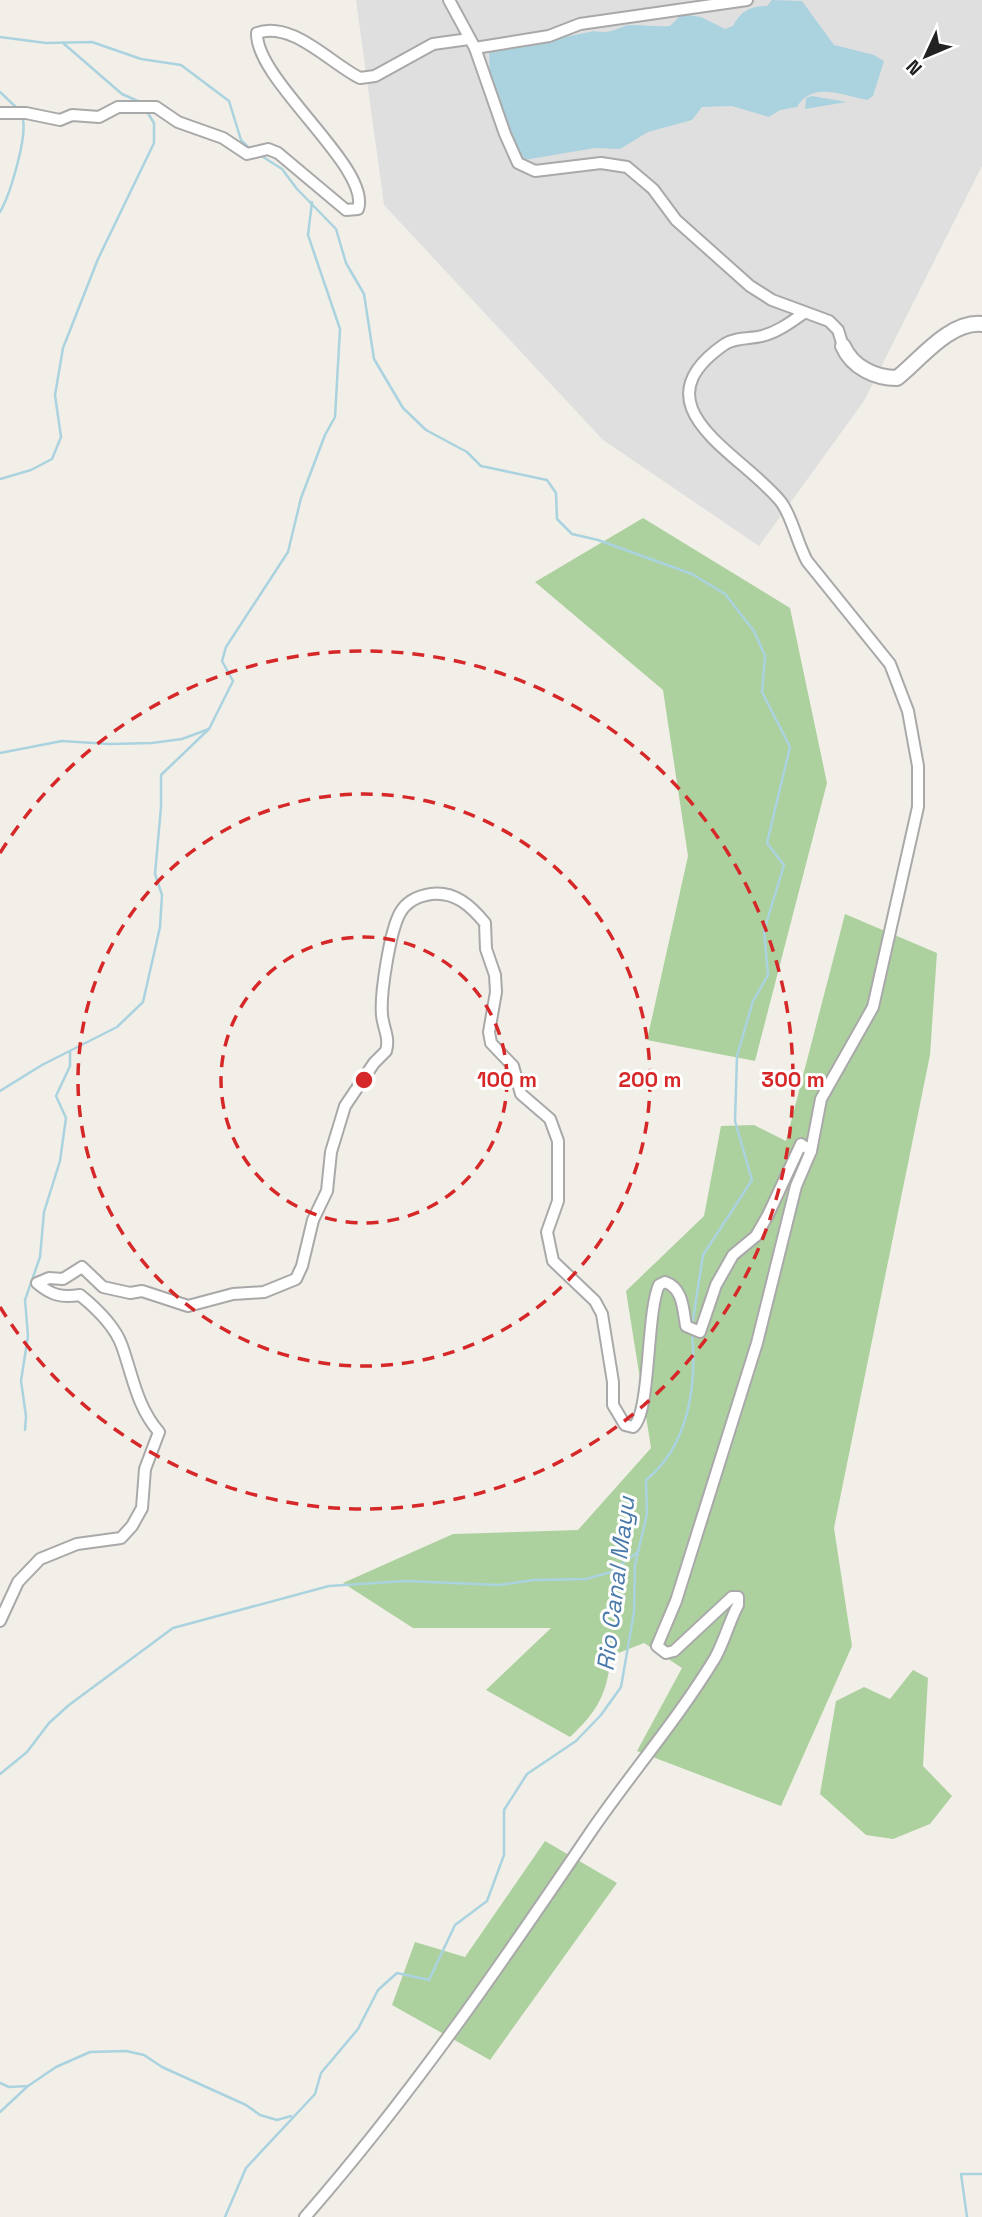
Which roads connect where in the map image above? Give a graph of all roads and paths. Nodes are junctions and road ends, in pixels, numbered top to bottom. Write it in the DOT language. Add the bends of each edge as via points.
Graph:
graph roads {
  1 [pos="449,0"];
  2 [pos="741,1"];
  3 [pos="472,44"];
  4 [pos="0,113"];
  5 [pos="804,313"];
  6 [pos="982,324"];
  7 [pos="842,346"];
  8 [pos="811,1151"];
  9 [pos="0,1621"];
  10 [pos="305,2217"];
  1 -- 3 [label="street"];
  2 -- 3 [label="street" via="580,24 549,36"];
  3 -- 4 [label="street" via="433,44 375,76 360,78 330,55 274,29 257,33 265,63 313,122 355,187 360,201 353,211 278,153 268,149 247,154 156,107 118,107 99,117 60,120"];
  3 -- 5 [label="street" via="518,163 535,171 601,163 627,167 750,286"];
  5 -- 7 [label="street" via="829,320 838,330"];
  5 -- 8 [label="street" via="777,331 728,342 701,368 687,393 691,409 709,433 782,503 807,561 890,664 908,711 918,766 918,807 873,1007 821,1099"];
  6 -- 7 [label="street" via="953,332 897,378 873,374 855,363"];
  8 -- 9 [label="street" via="801,1144 768,1215 755,1236 733,1255 716,1285 699,1332 686,1326 674,1285 659,1285 652,1307 642,1415 633,1427 625,1425 613,1405 602,1314 595,1301 553,1261 547,1233 558,1200 558,1141 550,1119 521,1094 513,1066 491,1043 496,992 485,923 458,898 443,893 418,897 399,914 394,930 382,1015 386,1051 345,1105 331,1152 327,1191 313,1220 296,1279 264,1292 233,1294 188,1306 142,1291 103,1287 82,1267 63,1279 37,1283 63,1297 80,1295 106,1321 122,1346 142,1408 159,1432 145,1469 142,1508 132,1526 121,1538 77,1544 40,1559 18,1582"];
  8 -- 10 [label="street" via="796,1186 757,1343 676,1601 658,1640 662,1651 674,1651 722,1604 738,1597 716,1655 495,1973 398,2105"];
}
